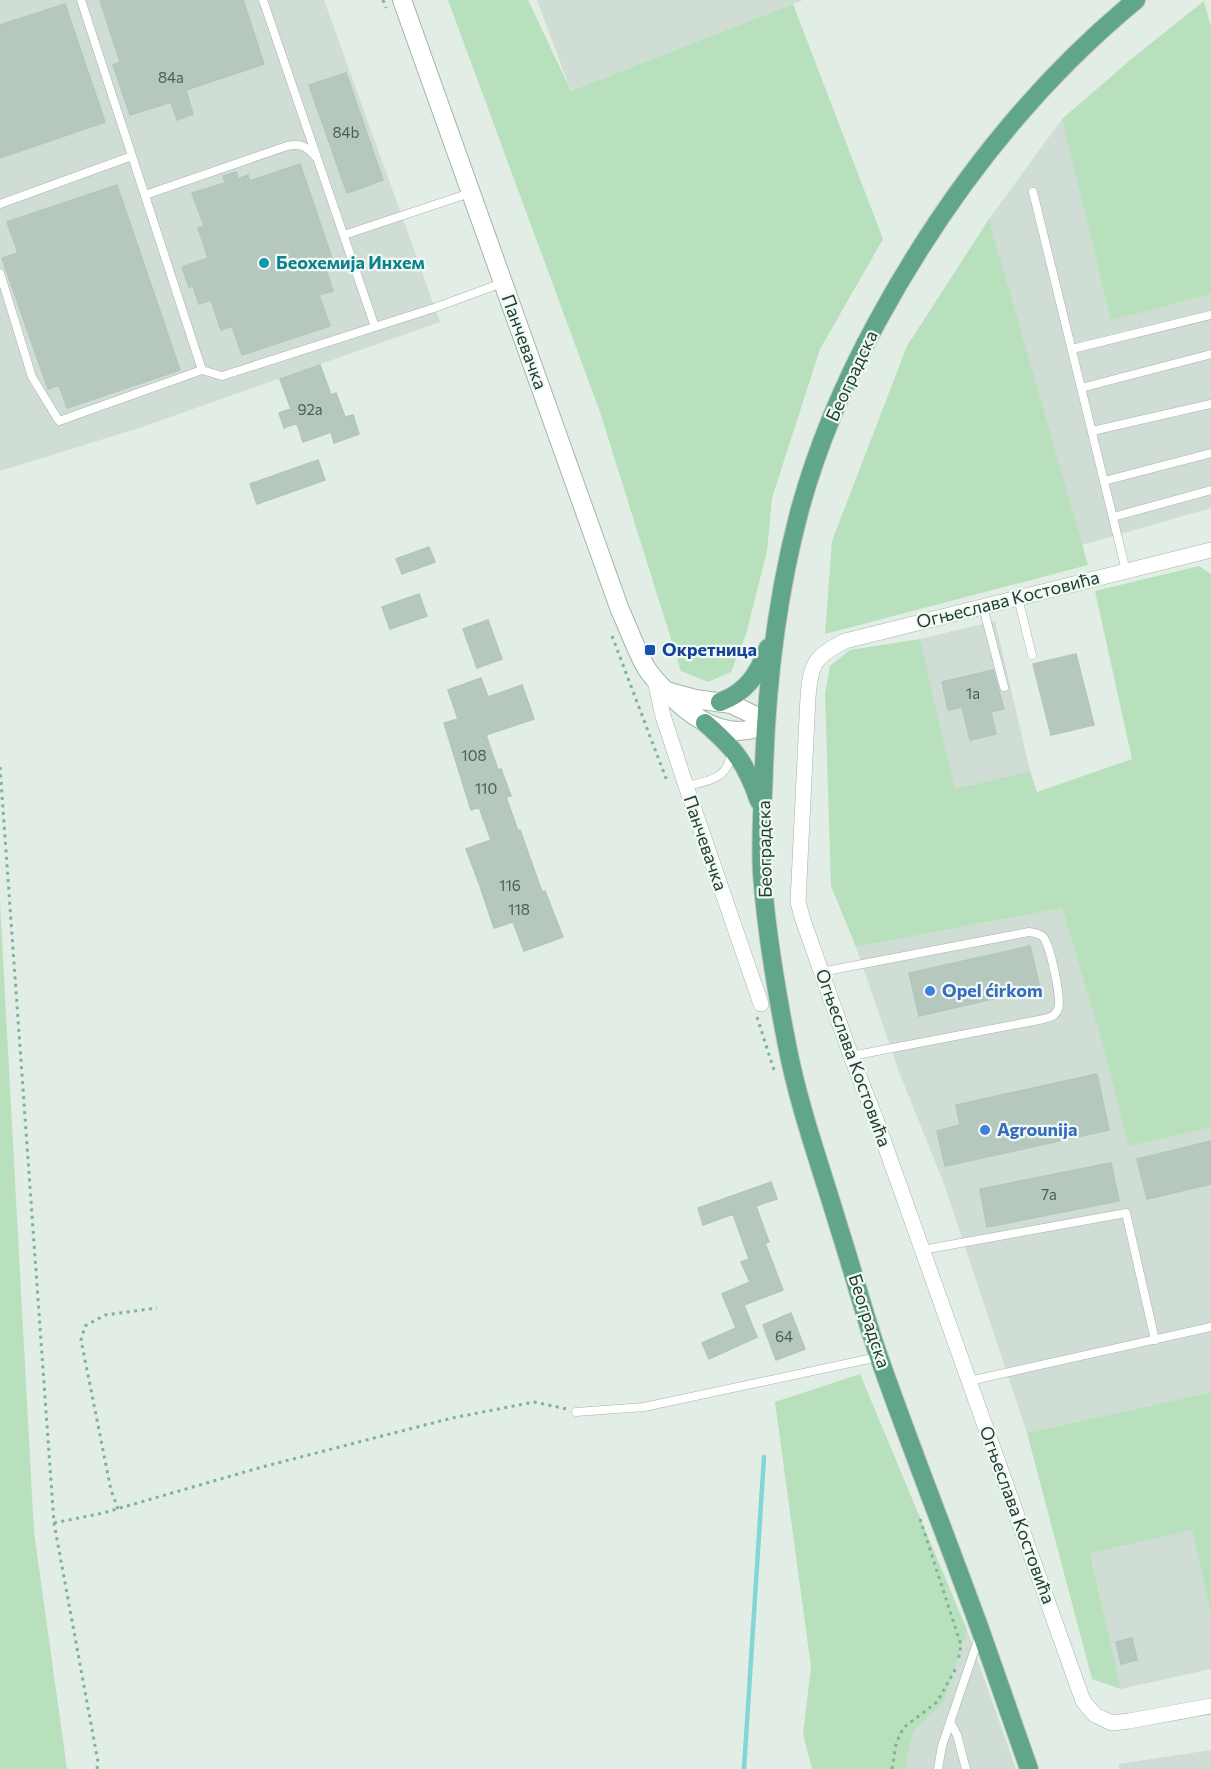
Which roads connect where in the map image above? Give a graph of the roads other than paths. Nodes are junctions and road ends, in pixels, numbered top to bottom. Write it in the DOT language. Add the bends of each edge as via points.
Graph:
graph roads {
  1 [pos="81,0"];
  2 [pos="263,0"];
  3 [pos="402,0"];
  4 [pos="1136,0"];
  5 [pos="132,156"];
  6 [pos="318,160"];
  7 [pos="471,192"];
  8 [pos="1033,192"];
  9 [pos="145,195"];
  10 [pos="0,204"];
  11 [pos="344,235"];
  12 [pos="0,273"];
  13 [pos="503,283"];
  14 [pos="1211,315"];
  15 [pos="375,327"];
  16 [pos="1072,348"];
  17 [pos="1211,354"];
  18 [pos="202,370"];
  19 [pos="1081,388"];
  20 [pos="1211,404"];
  21 [pos="1092,432"];
  22 [pos="1211,453"];
  23 [pos="1104,481"];
  24 [pos="1211,490"];
  25 [pos="1113,517"];
  26 [pos="1211,550"];
  27 [pos="1126,571"];
  28 [pos="1018,598"];
  29 [pos="983,607"];
  30 [pos="773,636"];
  31 [pos="1032,655"];
  32 [pos="660,685"];
  33 [pos="1004,687"];
  34 [pos="720,702"];
  35 [pos="705,723"];
  36 [pos="766,723"];
  37 [pos="731,747"];
  38 [pos="678,788"];
  39 [pos="763,810"];
  40 [pos="821,972"];
  41 [pos="757,1006"];
  42 [pos="851,1056"];
  43 [pos="922,1250"];
  44 [pos="1211,1328"];
  45 [pos="1155,1340"];
  46 [pos="879,1357"];
  47 [pos="969,1381"];
  48 [pos="576,1412"];
  49 [pos="981,1633"];
  50 [pos="1211,1706"];
  51 [pos="950,1722"];
  52 [pos="938,1769"];
  53 [pos="966,1769"];
  54 [pos="1029,1769"];
  1 -- 5 [label="lane"];
  2 -- 6 [label="lane"];
  3 -- 7 [label="street, Панчевачка"];
  4 -- 30 [label="main road, Београдска" via="1067,62 997,140 931,231 891,297 849,378 810,477"];
  5 -- 9 [label="lane"];
  5 -- 10 [label="lane"];
  6 -- 9 [label="lane" via="308,148 286,146"];
  6 -- 11 [label="lane"];
  7 -- 11 [label="lane"];
  7 -- 13 [label="street, Панчевачка"];
  8 -- 16 [label="lane"];
  9 -- 18 [label="lane"];
  11 -- 15 [label="lane"];
  12 -- 18 [label="lane" via="32,377 59,421"];
  13 -- 15 [label="lane"];
  13 -- 32 [label="street, Панчевачка" via="620,610 639,654"];
  14 -- 16 [label="lane"];
  15 -- 18 [label="lane" via="222,376"];
  16 -- 19 [label="lane"];
  17 -- 19 [label="lane"];
  19 -- 21 [label="lane"];
  20 -- 21 [label="lane"];
  21 -- 23 [label="lane"];
  22 -- 23 [label="lane"];
  23 -- 25 [label="lane"];
  24 -- 25 [label="lane"];
  25 -- 27 [label="lane"];
  26 -- 27 [label="street, Огњеслава Костовића"];
  27 -- 28 [label="street, Огњеслава Костовића"];
  28 -- 29 [label="street, Огњеслава Костовића"];
  28 -- 31 [label="lane"];
  29 -- 33 [label="lane"];
  29 -- 40 [label="street, Огњеслава Костовића" via="845,641 819,656 813,667 809,679 798,902"];
  30 -- 34 [label="main road" via="756,674 731,698"];
  30 -- 36 [label="main road, Београдска"];
  32 -- 34 [label="street" via="695,699"];
  32 -- 35 [label="street"];
  32 -- 38 [label="street, Панчевачка"];
  34 -- 36 [label="street" via="739,707"];
  35 -- 36 [label="street" via="733,730 750,730"];
  35 -- 37 [label="main road"];
  36 -- 39 [label="main road, Београдска"];
  37 -- 38 [label="lane" via="731,760 720,776"];
  37 -- 39 [label="main road" via="753,781"];
  38 -- 41 [label="street, Панчевачка"];
  39 -- 46 [label="main road, Београдска" via="762,869 787,1046"];
  40 -- 42 [label="street, Огњеслава Костовића"];
  40 -- 42 [label="lane" via="1029,932 1044,937 1060,1001 1054,1016"];
  42 -- 43 [label="street, Огњеслава Костовића"];
  43 -- 45 [label="lane" via="1126,1213"];
  43 -- 47 [label="street, Огњеслава Костовића"];
  44 -- 45 [label="lane"];
  45 -- 47 [label="lane"];
  46 -- 48 [label="lane" via="644,1407"];
  46 -- 49 [label="main road, Београдска"];
  47 -- 50 [label="street, Огњеслава Костовића" via="1083,1701 1095,1715 1112,1723"];
  49 -- 51 [label="lane"];
  49 -- 54 [label="main road, Београдска"];
  51 -- 52 [label="lane"];
  51 -- 53 [label="lane"];
}
